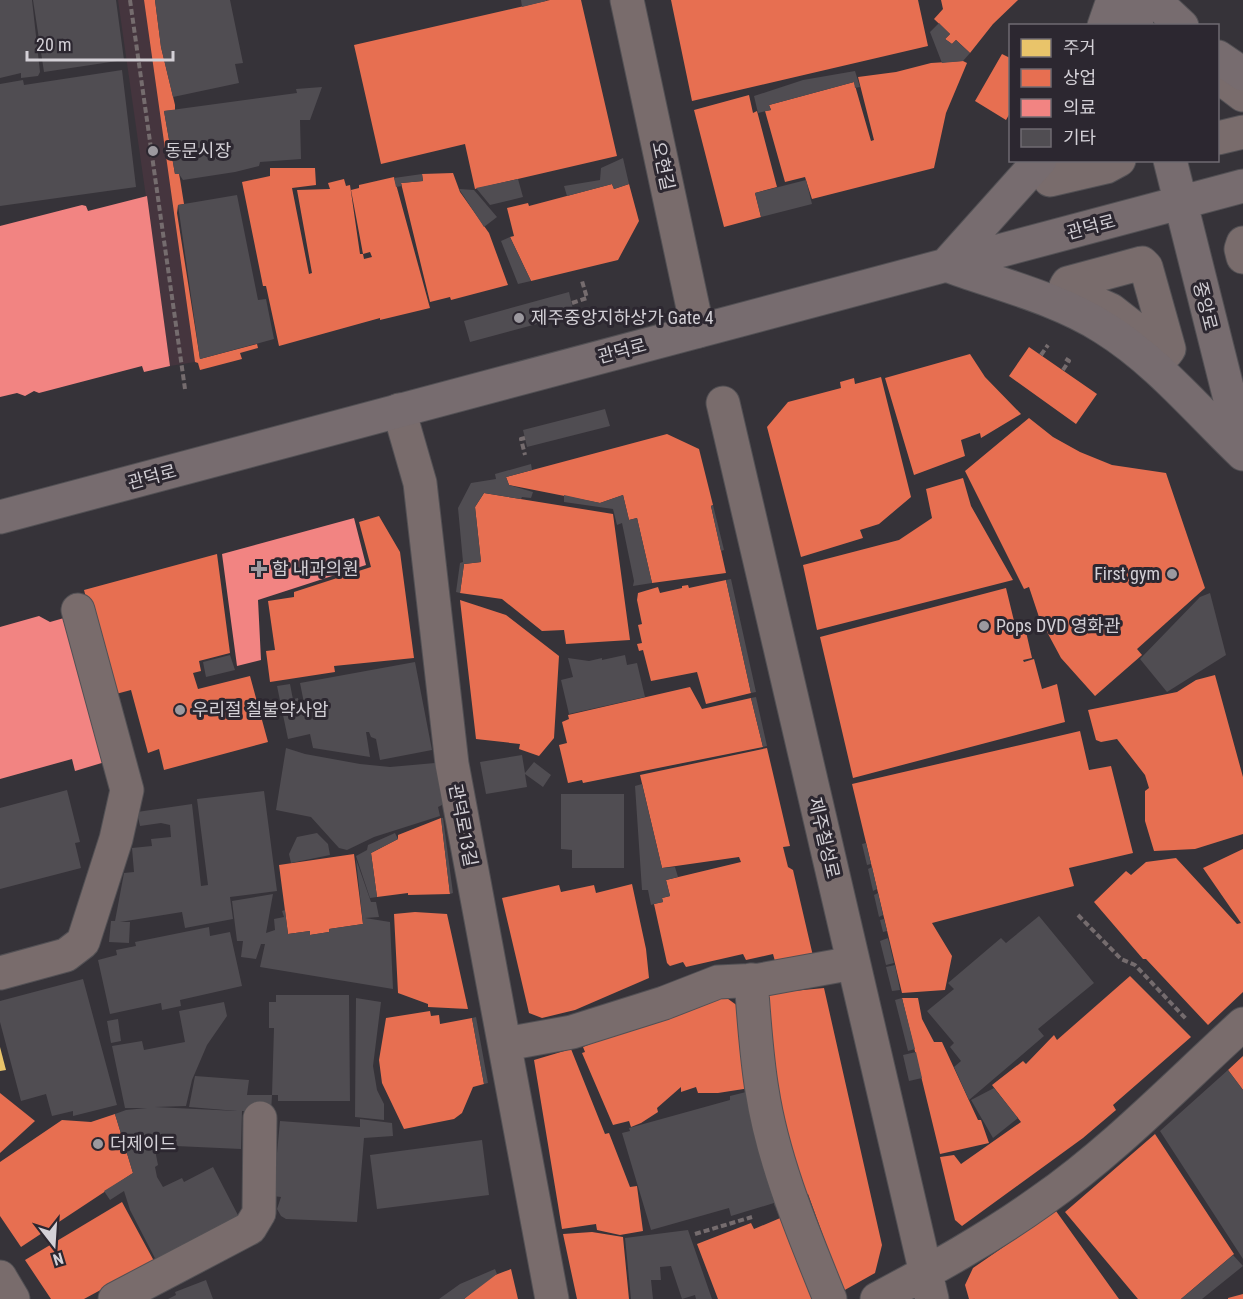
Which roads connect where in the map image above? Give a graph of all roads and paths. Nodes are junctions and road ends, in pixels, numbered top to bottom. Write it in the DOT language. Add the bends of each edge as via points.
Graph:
graph roads {
  1 [pos="130,0"];
  2 [pos="627,0"];
  3 [pos="1113,0"];
  4 [pos="1130,0"];
  5 [pos="1154,0"];
  6 [pos="1105,24"];
  7 [pos="1136,24"];
  8 [pos="1180,24"];
  9 [pos="1219,58"];
  10 [pos="1243,74"];
  11 [pos="1219,77"];
  12 [pos="1243,95"];
  13 [pos="1243,132"];
  14 [pos="1219,138"];
  15 [pos="1038,162"];
  16 [pos="1060,162"];
  17 [pos="1115,162"];
  18 [pos="1170,162"];
  19 [pos="1243,186"];
  20 [pos="1179,202"];
  21 [pos="1243,243"];
  22 [pos="1243,257"];
  23 [pos="946,266"];
  24 [pos="582,281"];
  25 [pos="572,303"];
  26 [pos="698,331"];
  27 [pos="1047,346"];
  28 [pos="1063,370"];
  29 [pos="185,388"];
  30 [pos="723,403"];
  31 [pos="399,410"];
  32 [pos="525,438"];
  33 [pos="1243,452"];
  34 [pos="525,455"];
  35 [pos="0,517"];
  36 [pos="78,610"];
  37 [pos="1078,915"];
  38 [pos="853,963"];
  39 [pos="0,973"];
  40 [pos="751,980"];
  41 [pos="1243,1024"];
  42 [pos="506,1044"];
  43 [pos="1215,1050"];
  44 [pos="260,1118"];
  45 [pos="793,1205"];
  46 [pos="695,1234"];
  47 [pos="0,1277"];
  48 [pos="929,1286"];
  49 [pos="13,1299"];
  50 [pos="115,1299"];
  51 [pos="552,1299"];
  52 [pos="830,1299"];
  53 [pos="877,1299"];
  1 -- 29 [label="path"];
  2 -- 26 [label="street, 오현길"];
  3 -- 6 [label="main road"];
  4 -- 7 [label="main road"];
  5 -- 8 [label="main road"];
  9 -- 10 [label="main road"];
  11 -- 12 [label="street"];
  13 -- 14 [label="street"];
  15 -- 23 [label="main road"];
  16 -- 17 [label="street" via="1050,180"];
  18 -- 20 [label="main road, 중앙로"];
  19 -- 20 [label="main road, 관덕로"];
  20 -- 23 [label="main road, 관덕로"];
  20 -- 33 [label="main road, 중앙로"];
  21 -- 22 [label="street"];
  23 -- 26 [label="main road, 관덕로"];
  23 -- 33 [label="main road" via="1068,309 1102,327 1136,350"];
  24 -- 25 [label="path" via="587,298"];
  26 -- 31 [label="main road, 관덕로"];
  27 -- 28 [label="path" via="1069,361"];
  30 -- 38 [label="street, 제주칠성로"];
  31 -- 35 [label="main road, 관덕로"];
  31 -- 42 [label="street, 관덕로13길" via="420,483 452,765"];
  32 -- 34 [label="path" via="521,440"];
  36 -- 39 [label="street" via="127,790 116,839 83,942 66,955"];
  37 -- 43 [label="path" via="1121,959 1135,965"];
  38 -- 40 [label="street"];
  38 -- 48 [label="street, 제주칠성로"];
  40 -- 42 [label="street" via="718,982 572,1032"];
  40 -- 45 [label="street" via="762,1090"];
  41 -- 43 [label="street"];
  42 -- 51 [label="street, 관덕로13길"];
  43 -- 48 [label="street" via="1097,1156 1043,1200 960,1256"];
  44 -- 50 [label="street" via="259,1213 250,1228"];
  45 -- 46 [label="path"];
  45 -- 52 [label="street"];
  47 -- 49 [label="street"];
  48 -- 53 [label="street"];
}
